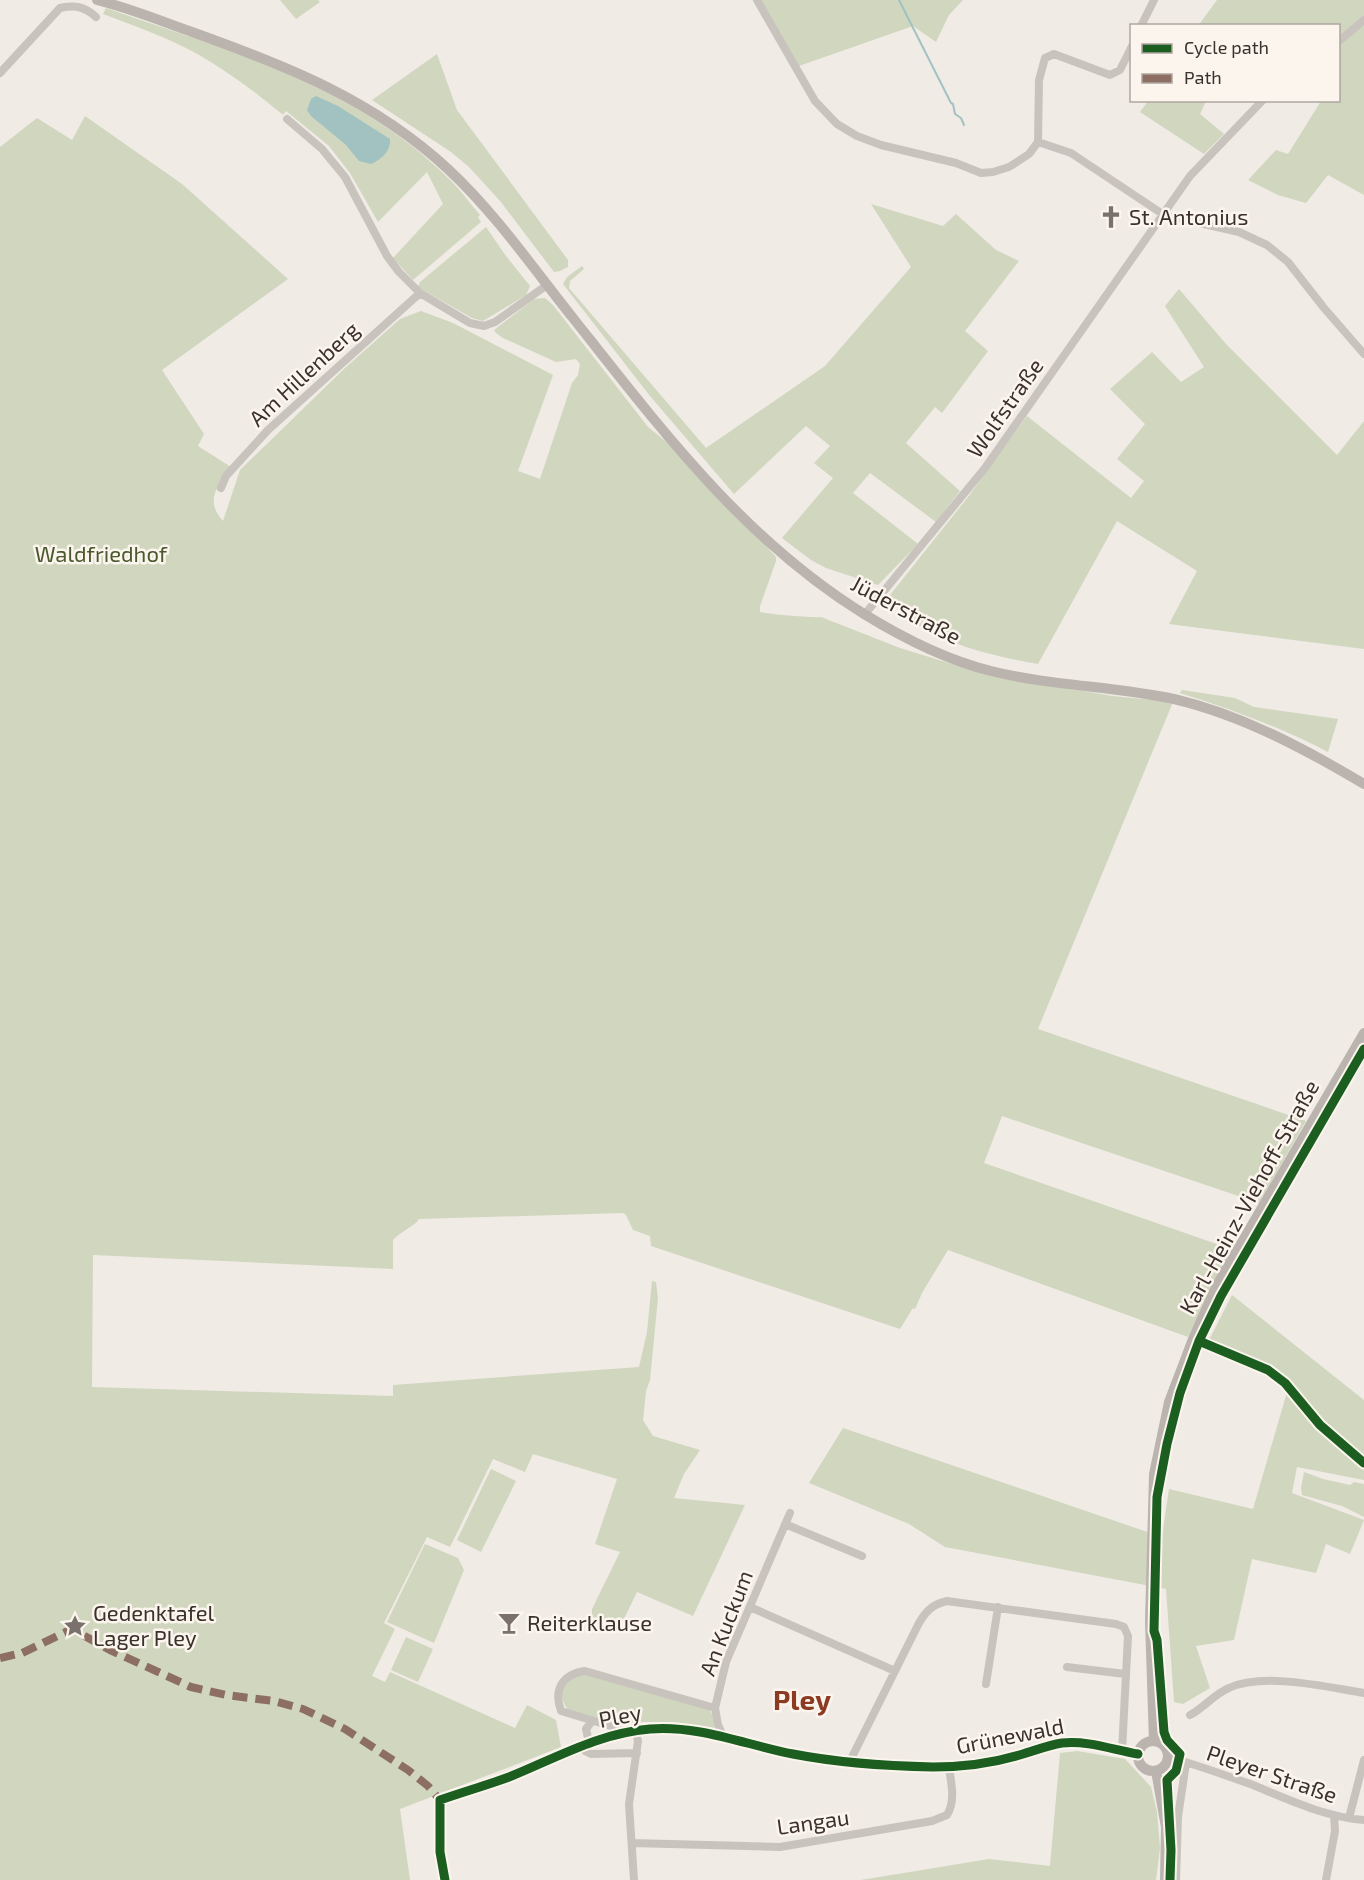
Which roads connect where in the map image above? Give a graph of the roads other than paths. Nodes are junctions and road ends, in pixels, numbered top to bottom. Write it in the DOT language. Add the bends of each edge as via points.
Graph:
graph roads {
  1 [pos="97,0"];
  2 [pos="758,0"];
  3 [pos="1154,0"];
  4 [pos="96,17"];
  5 [pos="1364,20"];
  6 [pos="1142,24"];
  7 [pos="1340,40"];
  8 [pos="1130,48"];
  9 [pos="0,73"];
  10 [pos="1261,102"];
  11 [pos="287,119"];
  12 [pos="1038,142"];
  13 [pos="1164,214"];
  14 [pos="548,285"];
  15 [pos="420,293"];
  16 [pos="1364,354"];
  17 [pos="221,488"];
  18 [pos="865,614"];
  19 [pos="1364,784"];
  20 [pos="1364,1033"];
  21 [pos="790,1513"];
  22 [pos="785,1524"];
  23 [pos="862,1556"];
  24 [pos="750,1606"];
  25 [pos="998,1607"];
  26 [pos="1067,1667"];
  27 [pos="895,1671"];
  28 [pos="1125,1674"];
  29 [pos="986,1684"];
  30 [pos="1364,1693"];
  31 [pos="715,1708"];
  32 [pos="1190,1715"];
  33 [pos="592,1721"];
  34 [pos="635,1730"];
  35 [pos="624,1732"];
  36 [pos="723,1736"];
  37 [pos="1154,1741"];
  38 [pos="589,1742"];
  39 [pos="581,1746"];
  40 [pos="1122,1752"];
  41 [pos="637,1753"];
  42 [pos="1138,1754"];
  43 [pos="816,1757"];
  44 [pos="1168,1757"];
  45 [pos="1364,1760"];
  46 [pos="850,1761"];
  47 [pos="1186,1763"];
  48 [pos="949,1767"];
  49 [pos="1156,1771"];
  50 [pos="1334,1816"];
  51 [pos="1349,1818"];
  52 [pos="1364,1820"];
  53 [pos="632,1843"];
  54 [pos="445,1880"];
  55 [pos="634,1880"];
  56 [pos="1165,1880"];
  57 [pos="1176,1880"];
  58 [pos="1326,1880"];
  1 -- 14 [label="main road, Jüderstraße" via="287,67 364,107 451,172"];
  2 -- 12 [label="street" via="815,101 837,124 857,136 981,173 1009,167 1029,154"];
  3 -- 6 [label="street"];
  4 -- 9 [label="street" via="88,9 74,5 60,8"];
  5 -- 7 [label="street"];
  8 -- 12 [label="street" via="1120,70 1110,75 1054,54 1045,58 1039,80"];
  10 -- 13 [label="street, Wolfstraße" via="1199,164"];
  11 -- 15 [label="street" via="322,149 345,177 387,256"];
  12 -- 13 [label="street" via="1071,153"];
  13 -- 16 [label="street" via="1239,232 1267,245 1288,262"];
  13 -- 18 [label="street, Wolfstraße" via="985,468"];
  14 -- 15 [label="street" via="484,326 470,323"];
  14 -- 18 [label="main road, Jüderstraße" via="722,499 778,551"];
  15 -- 17 [label="street, Am Hillenberg" via="268,430 226,476"];
  18 -- 19 [label="main road, Jüderstraße" via="930,649 991,671 1129,691 1238,719"];
  20 -- 37 [label="main road, Karl-Heinz-Viehoff-Straße" via="1217,1285 1169,1402 1154,1474 1150,1610"];
  21 -- 22 [label="street, An Kuckum"];
  22 -- 23 [label="street"];
  22 -- 24 [label="street, An Kuckum"];
  24 -- 27 [label="street"];
  24 -- 31 [label="street, An Kuckum" via="726,1662"];
  25 -- 27 [label="street" via="947,1600 933,1606 919,1623"];
  25 -- 28 [label="street" via="1124,1627 1128,1636"];
  25 -- 29 [label="street"];
  26 -- 28 [label="street"];
  27 -- 46 [label="street"];
  28 -- 40 [label="street"];
  30 -- 32 [label="street" via="1305,1683 1256,1682 1230,1687"];
  31 -- 33 [label="street, Pley" via="585,1671 576,1672 560,1687 557,1696 561,1711"];
  31 -- 36 [label="street, An Kuckum"];
  33 -- 35 [label="street, Pley"];
  33 -- 38 [label="street, Pley" via="586,1729"];
  34 -- 35 [label="street, Pley"];
  34 -- 36 [label="street, Pley" via="675,1729"];
  34 -- 41 [label="street"];
  35 -- 38 [label="street, Pley"];
  36 -- 43 [label="street, Pley"];
  37 -- 42 [label="main road" via="1142,1746"];
  37 -- 44 [label="main road" via="1163,1744"];
  38 -- 39 [label="street, Pley"];
  39 -- 41 [label="street, Pley" via="591,1754"];
  39 -- 54 [label="street, Pley" via="440,1800 440,1852"];
  40 -- 42 [label="street, Grünewald"];
  40 -- 48 [label="street, Grünewald" via="1064,1743 990,1762"];
  41 -- 53 [label="street" via="629,1804"];
  42 -- 49 [label="main road" via="1143,1767"];
  43 -- 46 [label="street, Grünewald"];
  44 -- 47 [label="street, Pleyer Straße"];
  44 -- 49 [label="main road" via="1165,1766"];
  45 -- 51 [label="street"];
  46 -- 48 [label="street, Grünewald"];
  47 -- 50 [label="street, Pleyer Straße"];
  47 -- 57 [label="street" via="1178,1817"];
  48 -- 53 [label="street, Langau" via="951,1809 932,1821 780,1847"];
  49 -- 56 [label="main road" via="1166,1827"];
  50 -- 51 [label="street, Pleyer Straße"];
  50 -- 58 [label="street"];
  51 -- 52 [label="street, Pleyer Straße"];
  53 -- 55 [label="street"];
}
